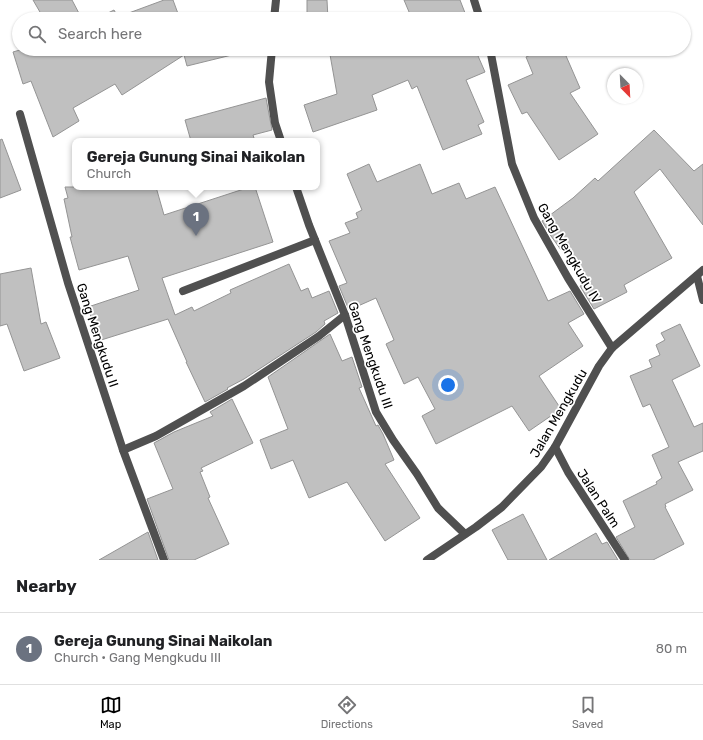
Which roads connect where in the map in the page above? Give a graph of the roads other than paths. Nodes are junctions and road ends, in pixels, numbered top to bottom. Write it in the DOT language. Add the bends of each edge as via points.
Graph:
graph roads {
  1 [pos="276,0"];
  2 [pos="474,0"];
  3 [pos="275,12"];
  4 [pos="478,12"];
  5 [pos="271,56"];
  6 [pos="491,56"];
  7 [pos="20,114"];
  8 [pos="280,138"];
  9 [pos="297,190"];
  10 [pos="315,240"];
  11 [pos="703,270"];
  12 [pos="697,276"];
  13 [pos="183,290"];
  14 [pos="703,300"];
  15 [pos="345,315"];
  16 [pos="612,348"];
  17 [pos="555,447"];
  18 [pos="123,450"];
  19 [pos="465,534"];
  20 [pos="164,560"];
  21 [pos="427,560"];
  22 [pos="625,560"];
  1 -- 3 [label="street"];
  2 -- 4 [label="street"];
  5 -- 8 [label="street" via="269,82"];
  6 -- 16 [label="street, Gang Mengkudu IV" via="514,171 534,218"];
  7 -- 18 [label="street, Gang Mengkudu II" via="68,283"];
  9 -- 10 [label="street, Gang Mengkudu III"];
  10 -- 13 [label="street"];
  10 -- 15 [label="street, Gang Mengkudu III"];
  11 -- 12 [label="street, Jalan Mengkudu"];
  12 -- 14 [label="street"];
  12 -- 16 [label="street, Jalan Mengkudu"];
  15 -- 18 [label="street" via="319,336 244,386 156,436"];
  15 -- 19 [label="street, Gang Mengkudu III" via="376,412 438,508"];
  16 -- 17 [label="street, Jalan Mengkudu" via="599,366"];
  17 -- 19 [label="street, Jalan Mengkudu" via="541,467 502,507"];
  17 -- 22 [label="street, Jalan Palm" via="568,472"];
  18 -- 20 [label="street, Gang Mengkudu II"];
  19 -- 21 [label="street, Jalan Mengkudu"];
}
